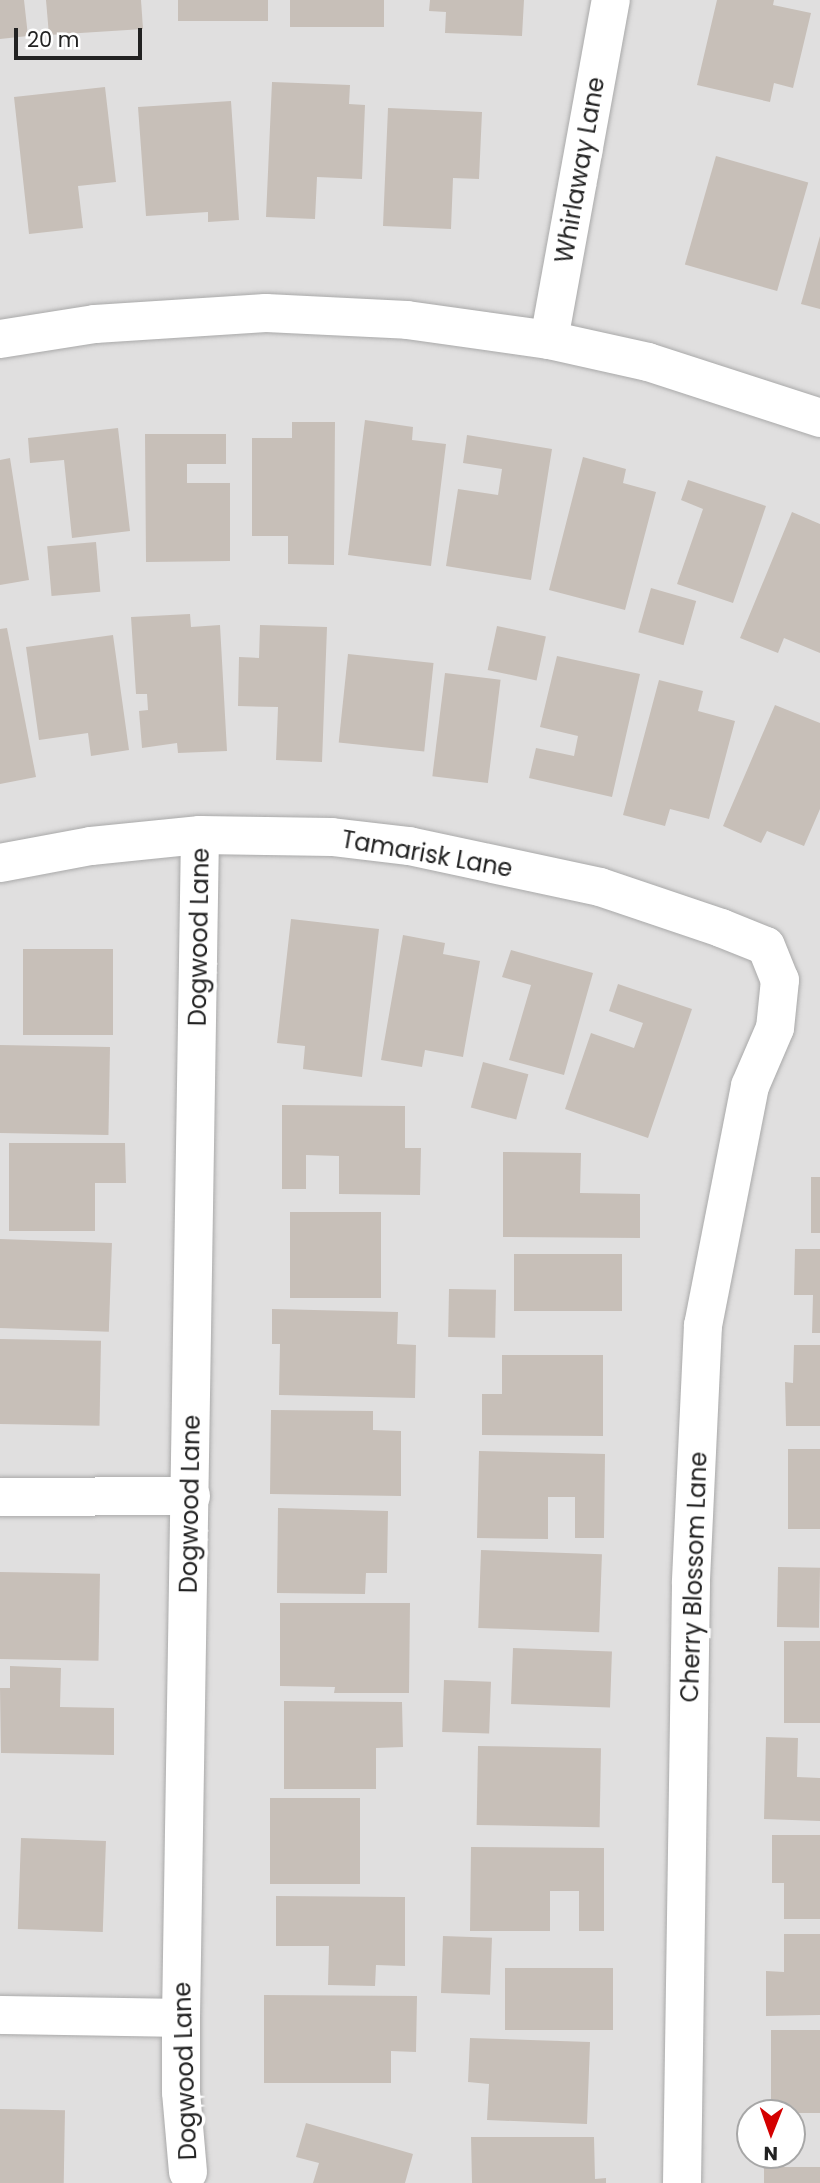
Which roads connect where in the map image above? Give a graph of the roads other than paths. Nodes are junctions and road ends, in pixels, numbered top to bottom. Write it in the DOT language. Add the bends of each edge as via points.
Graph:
graph roads {
  1 [pos="611,0"];
  2 [pos="0,338"];
  3 [pos="549,340"];
  4 [pos="820,418"];
  5 [pos="200,835"];
  6 [pos="0,863"];
  7 [pos="780,980"];
  8 [pos="191,1496"];
  9 [pos="0,1497"];
  10 [pos="0,2015"];
  11 [pos="181,2018"];
  12 [pos="188,2172"];
  13 [pos="682,2183"];
  1 -- 3 [label="street, Whirlaway Lane"];
  2 -- 3 [label="street" via="95,324 266,313 407,320"];
  3 -- 4 [label="street" via="648,362"];
  5 -- 6 [label="street, Tamarisk Lane" via="91,846"];
  5 -- 7 [label="street, Tamarisk Lane" via="332,837 409,846 600,887 766,946"];
  5 -- 8 [label="street, Dogwood Lane"];
  7 -- 13 [label="street, Cherry Blossom Lane" via="775,1028 750,1086 703,1325 691,1584"];
  8 -- 9 [label="street"];
  8 -- 11 [label="street, Dogwood Lane"];
  10 -- 11 [label="street"];
  11 -- 12 [label="street, Dogwood Lane"];
}
